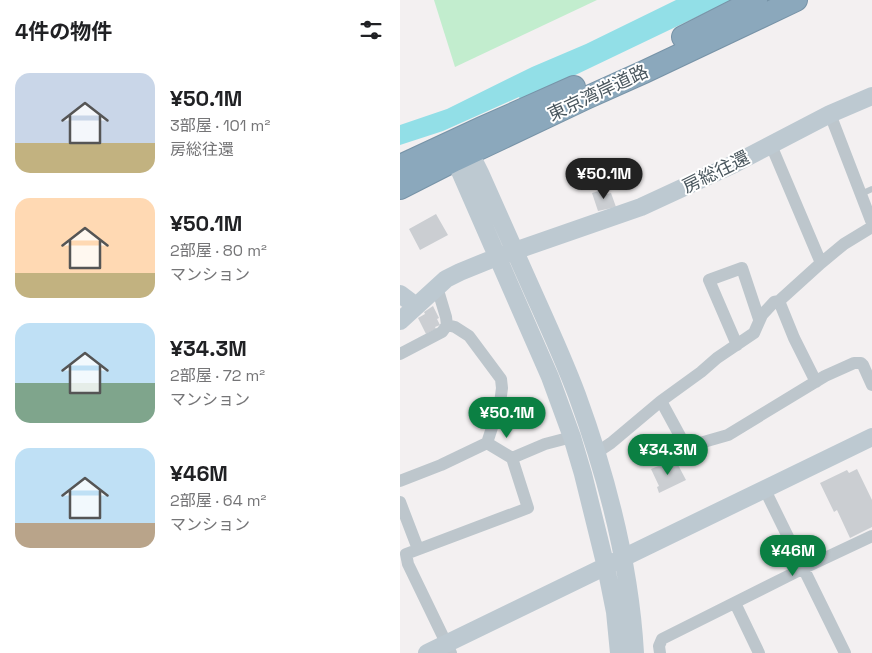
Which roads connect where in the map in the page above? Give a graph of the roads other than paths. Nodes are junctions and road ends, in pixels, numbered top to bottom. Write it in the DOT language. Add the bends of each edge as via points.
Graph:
graph roads {
  1 [pos="756,0"];
  2 [pos="796,0"];
  3 [pos="872,96"];
  4 [pos="830,114"];
  5 [pos="771,145"];
  6 [pos="460,151"];
  7 [pos="400,166"];
  8 [pos="400,188"];
  9 [pos="867,192"];
  10 [pos="872,223"];
  11 [pos="872,227"];
  12 [pos="515,250"];
  13 [pos="497,256"];
  14 [pos="821,263"];
  15 [pos="437,287"];
  16 [pos="400,294"];
  17 [pos="779,301"];
  18 [pos="416,306"];
  19 [pos="759,319"];
  20 [pos="400,321"];
  21 [pos="447,325"];
  22 [pos="737,345"];
  23 [pos="400,354"];
  24 [pos="816,382"];
  25 [pos="872,385"];
  26 [pos="661,402"];
  27 [pos="572,437"];
  28 [pos="872,437"];
  29 [pos="487,443"];
  30 [pos="596,453"];
  31 [pos="512,458"];
  32 [pos="400,481"];
  33 [pos="765,490"];
  34 [pos="400,502"];
  35 [pos="872,536"];
  36 [pos="418,549"];
  37 [pos="623,558"];
  38 [pos="404,565"];
  39 [pos="606,566"];
  40 [pos="804,568"];
  41 [pos="735,603"];
  42 [pos="449,648"];
  43 [pos="427,653"];
  44 [pos="619,653"];
  45 [pos="635,653"];
  46 [pos="660,653"];
  47 [pos="759,653"];
  48 [pos="844,653"];
  1 -- 6 [label="highway, 東京湾岸道路"];
  2 -- 6 [label="highway, 東京湾岸道路" via="644,72"];
  3 -- 4 [label="street, 房総往還"];
  4 -- 5 [label="street, 房総往還"];
  4 -- 9 [label="street"];
  5 -- 12 [label="street, 房総往還" via="641,207"];
  5 -- 14 [label="street"];
  6 -- 7 [label="highway, 東京湾岸道路"];
  6 -- 8 [label="highway, 東京湾岸道路"];
  6 -- 12 [label="street"];
  6 -- 13 [label="street"];
  9 -- 10 [label="street"];
  11 -- 14 [label="street"];
  12 -- 13 [label="street, 房総往還"];
  12 -- 30 [label="street" via="568,373"];
  13 -- 15 [label="street, 房総往還" via="453,275"];
  13 -- 27 [label="street" via="550,377"];
  14 -- 17 [label="street"];
  15 -- 18 [label="street, 房総往還"];
  15 -- 21 [label="street"];
  16 -- 18 [label="street"];
  17 -- 19 [label="street" via="774,302"];
  17 -- 24 [label="street"];
  18 -- 20 [label="street, 房総往還"];
  19 -- 22 [label="street" via="754,333"];
  19 -- 22 [label="street" via="742,268 709,280"];
  21 -- 23 [label="street" via="442,332"];
  21 -- 29 [label="street" via="468,336 501,379 500,403"];
  22 -- 26 [label="street"];
  24 -- 25 [label="street" via="857,363 863,365"];
  24 -- 26 [label="street" via="728,434 686,447"];
  26 -- 30 [label="street"];
  27 -- 31 [label="street"];
  27 -- 39 [label="street"];
  28 -- 33 [label="street"];
  29 -- 31 [label="street"];
  29 -- 32 [label="street"];
  30 -- 37 [label="street"];
  31 -- 36 [label="street" via="528,508"];
  33 -- 37 [label="street"];
  33 -- 40 [label="street"];
  34 -- 36 [label="street"];
  35 -- 40 [label="street"];
  36 -- 38 [label="street" via="406,554"];
  37 -- 39 [label="street"];
  37 -- 45 [label="street"];
  38 -- 42 [label="street"];
  39 -- 42 [label="street"];
  39 -- 44 [label="street"];
  40 -- 41 [label="street"];
  40 -- 48 [label="street"];
  41 -- 46 [label="street" via="662,639"];
  41 -- 47 [label="street"];
  42 -- 43 [label="street"];
}
